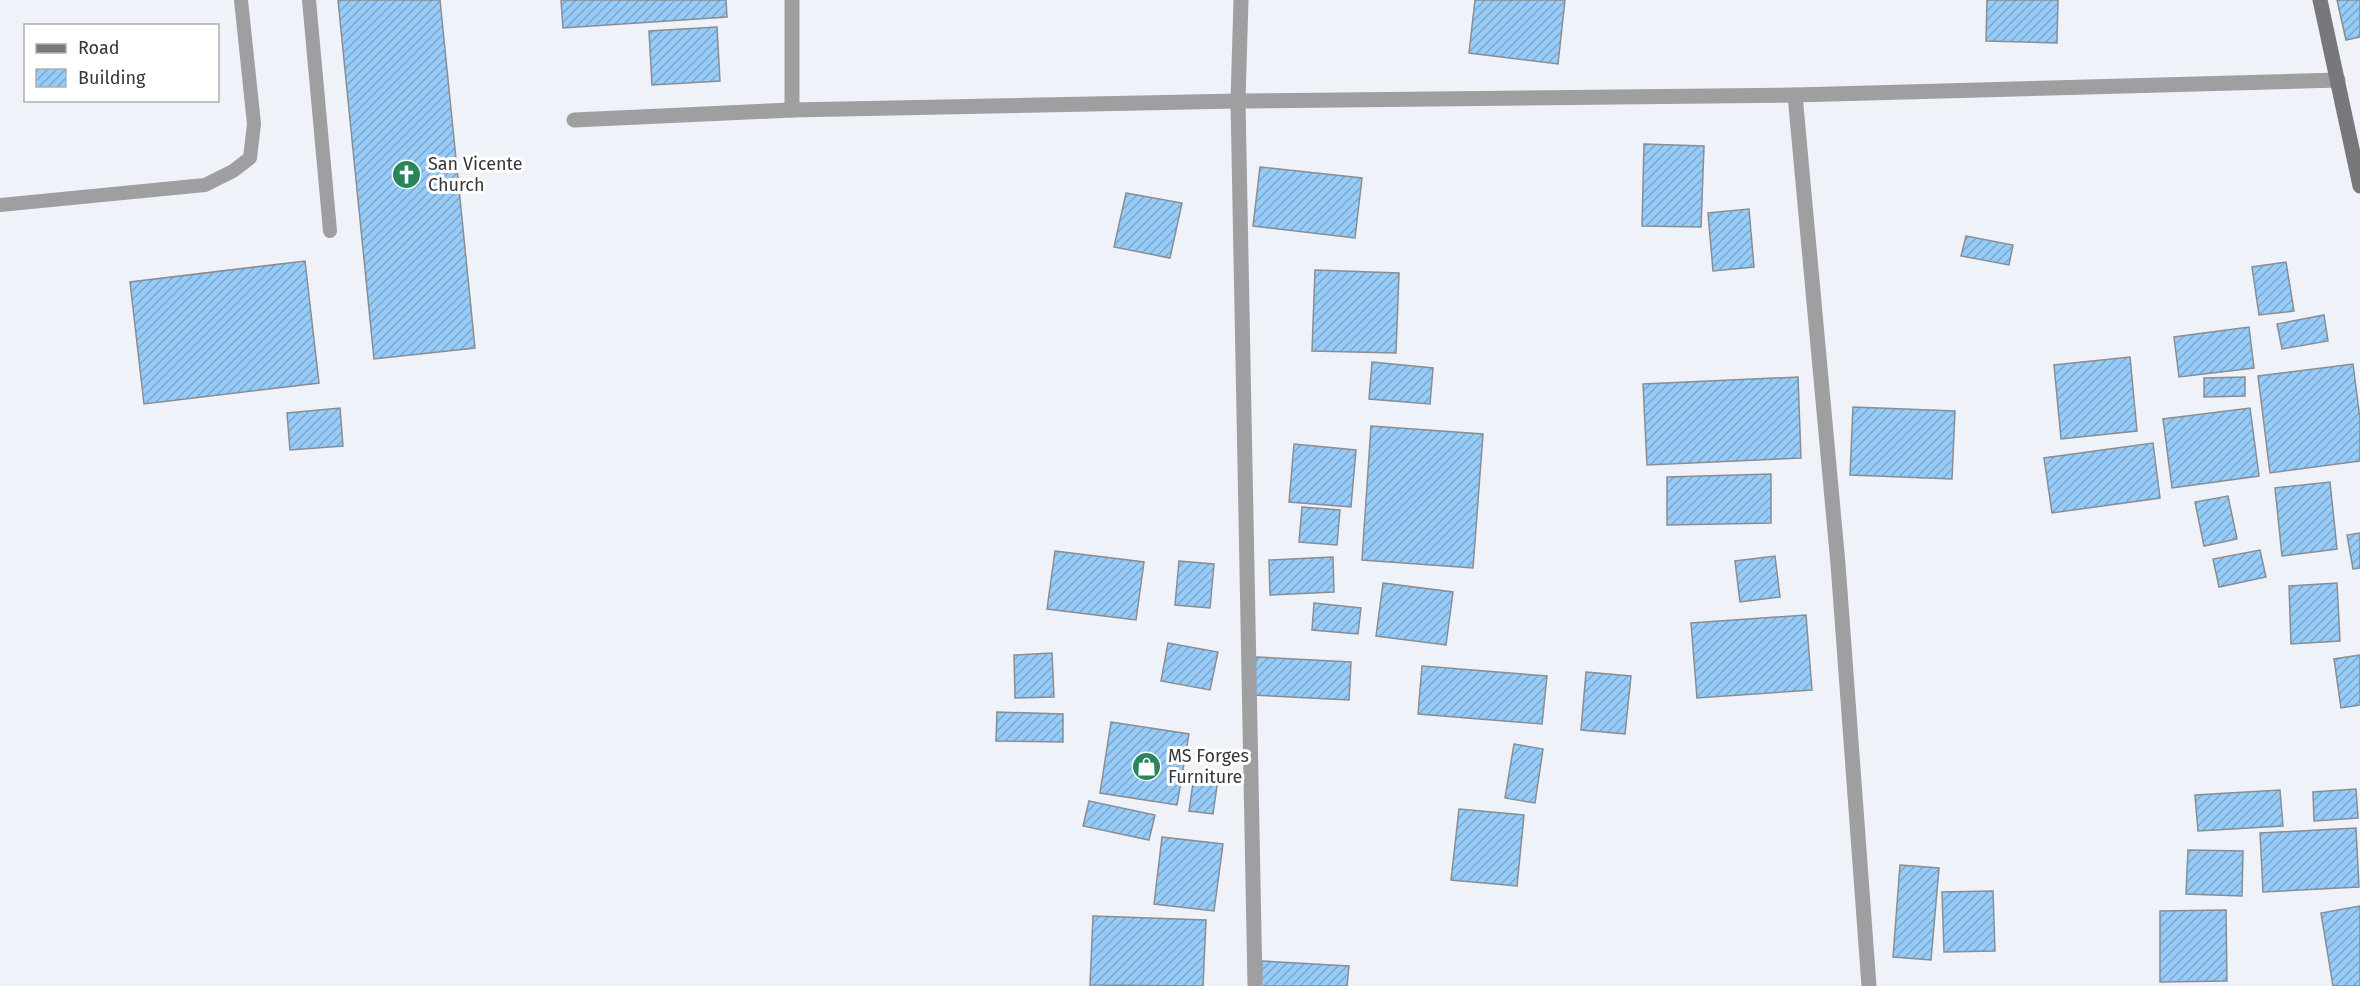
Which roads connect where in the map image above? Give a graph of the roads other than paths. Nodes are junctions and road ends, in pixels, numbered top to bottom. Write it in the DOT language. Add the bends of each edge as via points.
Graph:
graph roads {
  1 [pos="241,0"];
  2 [pos="309,0"];
  3 [pos="792,0"];
  4 [pos="1241,0"];
  5 [pos="2320,0"];
  6 [pos="2338,80"];
  7 [pos="1795,95"];
  8 [pos="1238,101"];
  9 [pos="792,110"];
  10 [pos="574,120"];
  11 [pos="2360,186"];
  12 [pos="0,205"];
  13 [pos="330,231"];
  14 [pos="1255,986"];
  15 [pos="1869,986"];
  1 -- 12 [label="lane" via="254,124 250,158 205,185"];
  2 -- 13 [label="lane"];
  3 -- 9 [label="street"];
  4 -- 8 [label="street"];
  5 -- 6 [label="main road"];
  6 -- 7 [label="street"];
  6 -- 11 [label="main road"];
  7 -- 8 [label="street"];
  7 -- 15 [label="street" via="1838,564"];
  8 -- 9 [label="street"];
  8 -- 14 [label="street"];
  9 -- 10 [label="street"];
}
